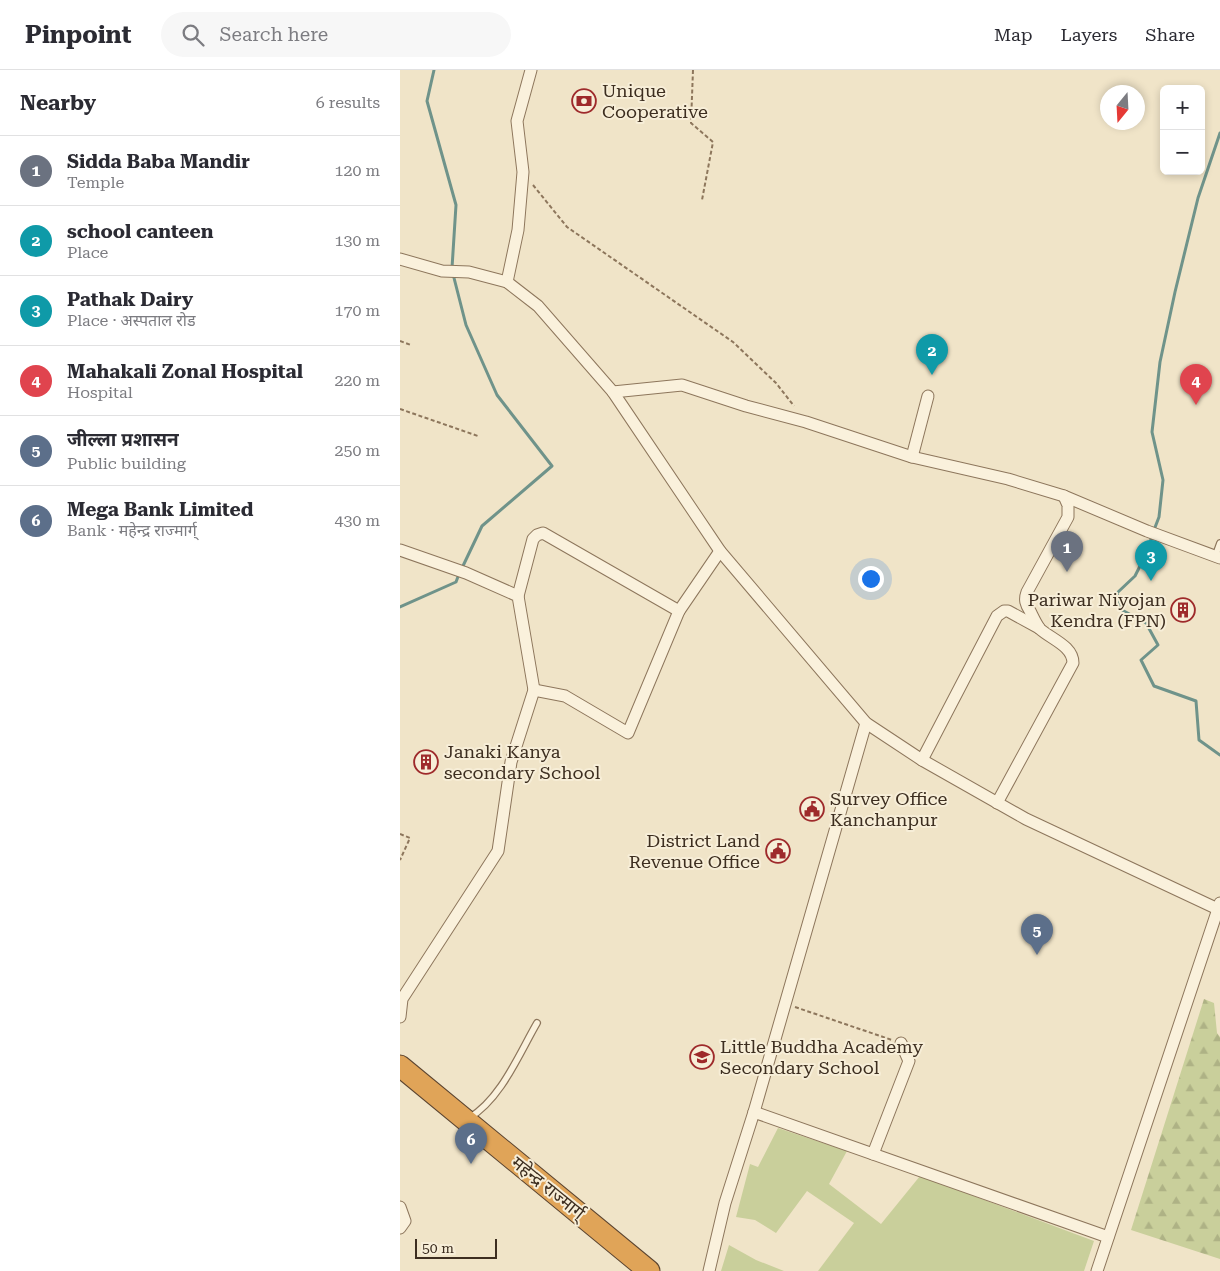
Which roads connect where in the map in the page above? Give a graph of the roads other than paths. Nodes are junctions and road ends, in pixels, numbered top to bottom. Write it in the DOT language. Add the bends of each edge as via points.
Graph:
graph roads {
  1 [pos="532,70"];
  2 [pos="400,258"];
  3 [pos="507,282"];
  4 [pos="613,392"];
  5 [pos="928,396"];
  6 [pos="912,457"];
  7 [pos="1064,496"];
  8 [pos="1220,543"];
  9 [pos="400,550"];
  10 [pos="720,551"];
  11 [pos="1218,558"];
  12 [pos="518,596"];
  13 [pos="679,611"];
  14 [pos="1039,628"];
  15 [pos="534,690"];
  16 [pos="866,723"];
  17 [pos="922,760"];
  18 [pos="997,803"];
  19 [pos="1219,908"];
  20 [pos="400,1017"];
  21 [pos="537,1023"];
  22 [pos="901,1043"];
  23 [pos="400,1066"];
  24 [pos="754,1112"];
  25 [pos="465,1120"];
  26 [pos="873,1154"];
  27 [pos="400,1207"];
  28 [pos="400,1228"];
  29 [pos="1108,1237"];
  30 [pos="649,1271"];
  31 [pos="709,1271"];
  32 [pos="1097,1271"];
  1 -- 3 [label="street" via="517,121 523,172 518,230"];
  2 -- 3 [label="street" via="442,272 469,272"];
  3 -- 4 [label="street" via="538,306"];
  4 -- 6 [label="street" via="682,385"];
  4 -- 10 [label="street"];
  5 -- 6 [label="street"];
  6 -- 7 [label="street" via="1008,479"];
  7 -- 11 [label="street"];
  7 -- 14 [label="street" via="1068,517 1025,596 1026,605"];
  8 -- 11 [label="lane"];
  9 -- 12 [label="street" via="466,573"];
  10 -- 13 [label="street"];
  10 -- 16 [label="street"];
  12 -- 13 [label="street" via="533,539 543,533"];
  12 -- 15 [label="street"];
  13 -- 15 [label="street" via="628,733 565,696"];
  14 -- 17 [label="street" via="1008,611 997,616"];
  14 -- 18 [label="street" via="1068,650 1073,663"];
  15 -- 20 [label="street" via="511,762 498,851 402,999"];
  16 -- 17 [label="street"];
  16 -- 24 [label="street"];
  17 -- 18 [label="street"];
  18 -- 19 [label="street"];
  19 -- 29 [label="street"];
  21 -- 25 [label="lane" via="499,1089 479,1112"];
  22 -- 26 [label="street" via="909,1061"];
  23 -- 25 [label="highway, महेन्द्र राज्मार्ग्"];
  24 -- 26 [label="street"];
  24 -- 31 [label="street" via="725,1203"];
  25 -- 30 [label="highway, महेन्द्र राज्मार्ग्"];
  26 -- 29 [label="street"];
  27 -- 28 [label="street" via="405,1221"];
  29 -- 32 [label="street"];
}
